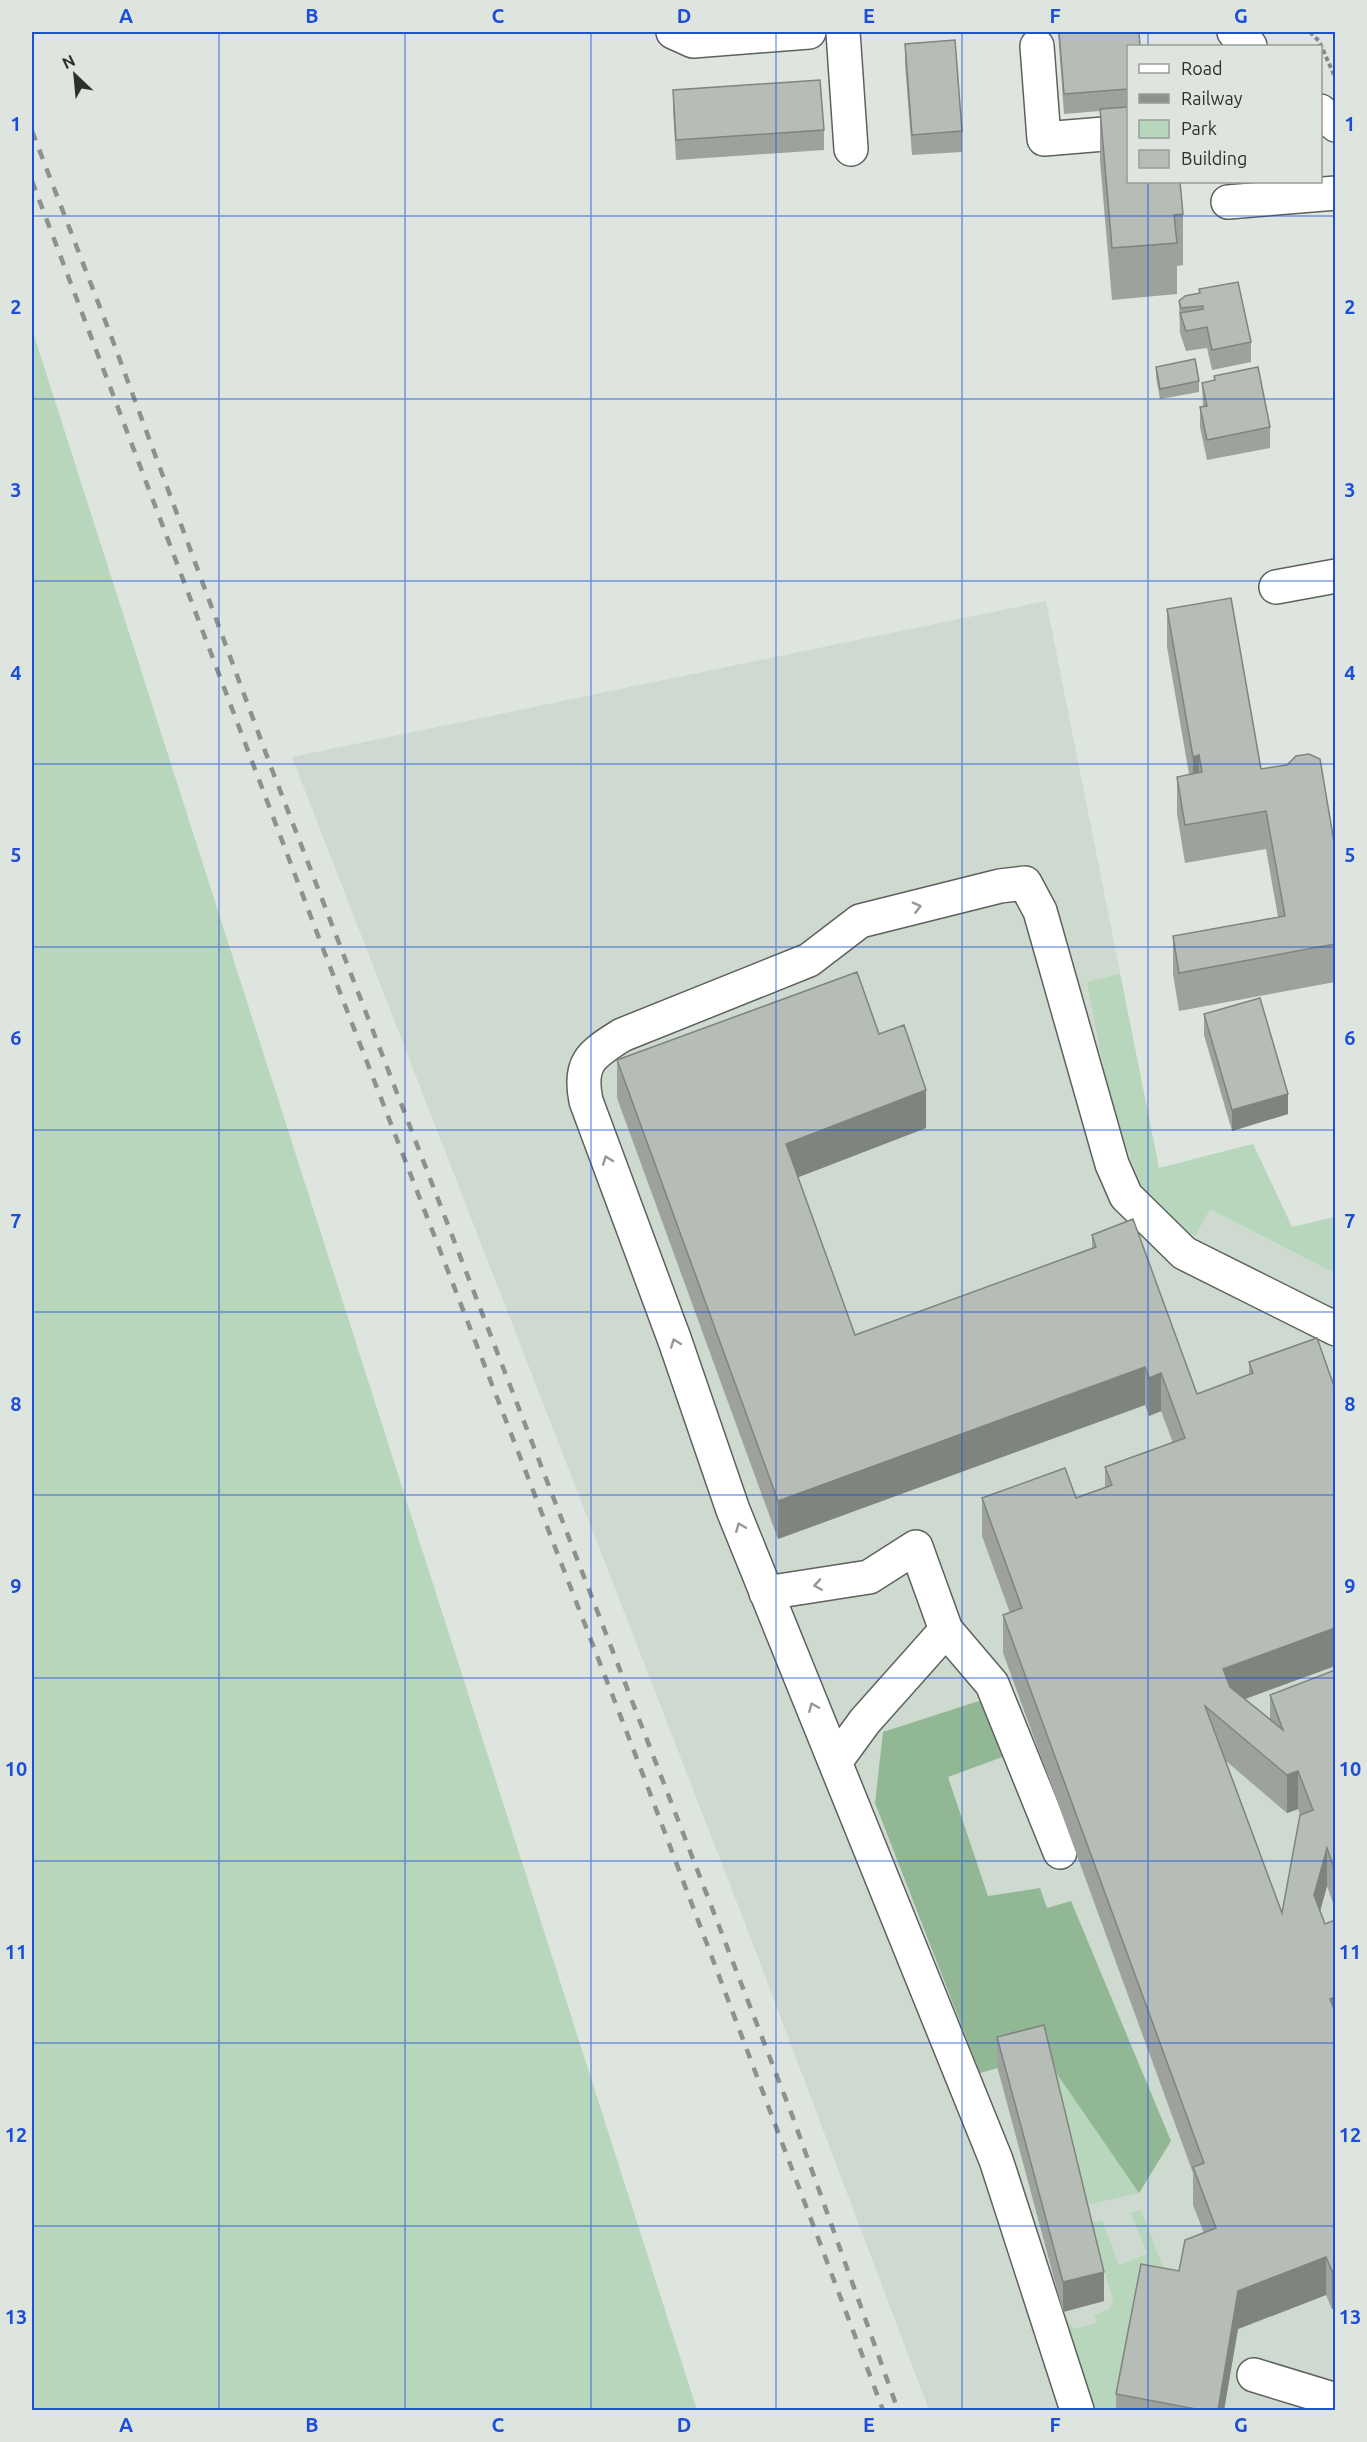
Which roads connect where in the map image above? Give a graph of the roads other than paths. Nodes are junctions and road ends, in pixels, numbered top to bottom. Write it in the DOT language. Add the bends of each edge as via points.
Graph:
graph roads {
  1 [pos="673,32"];
  2 [pos="809,32"];
  3 [pos="843,32"];
  4 [pos="1037,46"];
  5 [pos="1322,113"];
  6 [pos="1335,125"];
  7 [pos="1127,132"];
  8 [pos="851,149"];
  9 [pos="1335,193"];
  10 [pos="1228,202"];
  11 [pos="1335,576"];
  12 [pos="1276,587"];
  13 [pos="1335,1329"];
  14 [pos="766,1593"];
  15 [pos="946,1630"];
  16 [pos="835,1762"];
  17 [pos="1060,1852"];
  18 [pos="1254,2375"];
  19 [pos="1335,2400"];
  20 [pos="1077,2410"];
  1 -- 2 [label="street" via="693,41"];
  3 -- 8 [label="street"];
  4 -- 7 [label="street" via="1044,139"];
  5 -- 6 [label="street"];
  9 -- 10 [label="street"];
  11 -- 12 [label="street"];
  14 -- 13 [label="street, one-way" via="581,1080 596,1052 622,1035 809,960 860,921 1025,883 1040,911 1112,1164 1126,1196 1184,1253"];
  15 -- 14 [label="street, one-way" via="916,1547 869,1577"];
  16 -- 14 [label="street, one-way"];
  15 -- 16 [label="street" via="865,1721"];
  15 -- 17 [label="street" via="992,1684"];
  16 -- 20 [label="street" via="996,2160"];
  18 -- 19 [label="street"];
}
